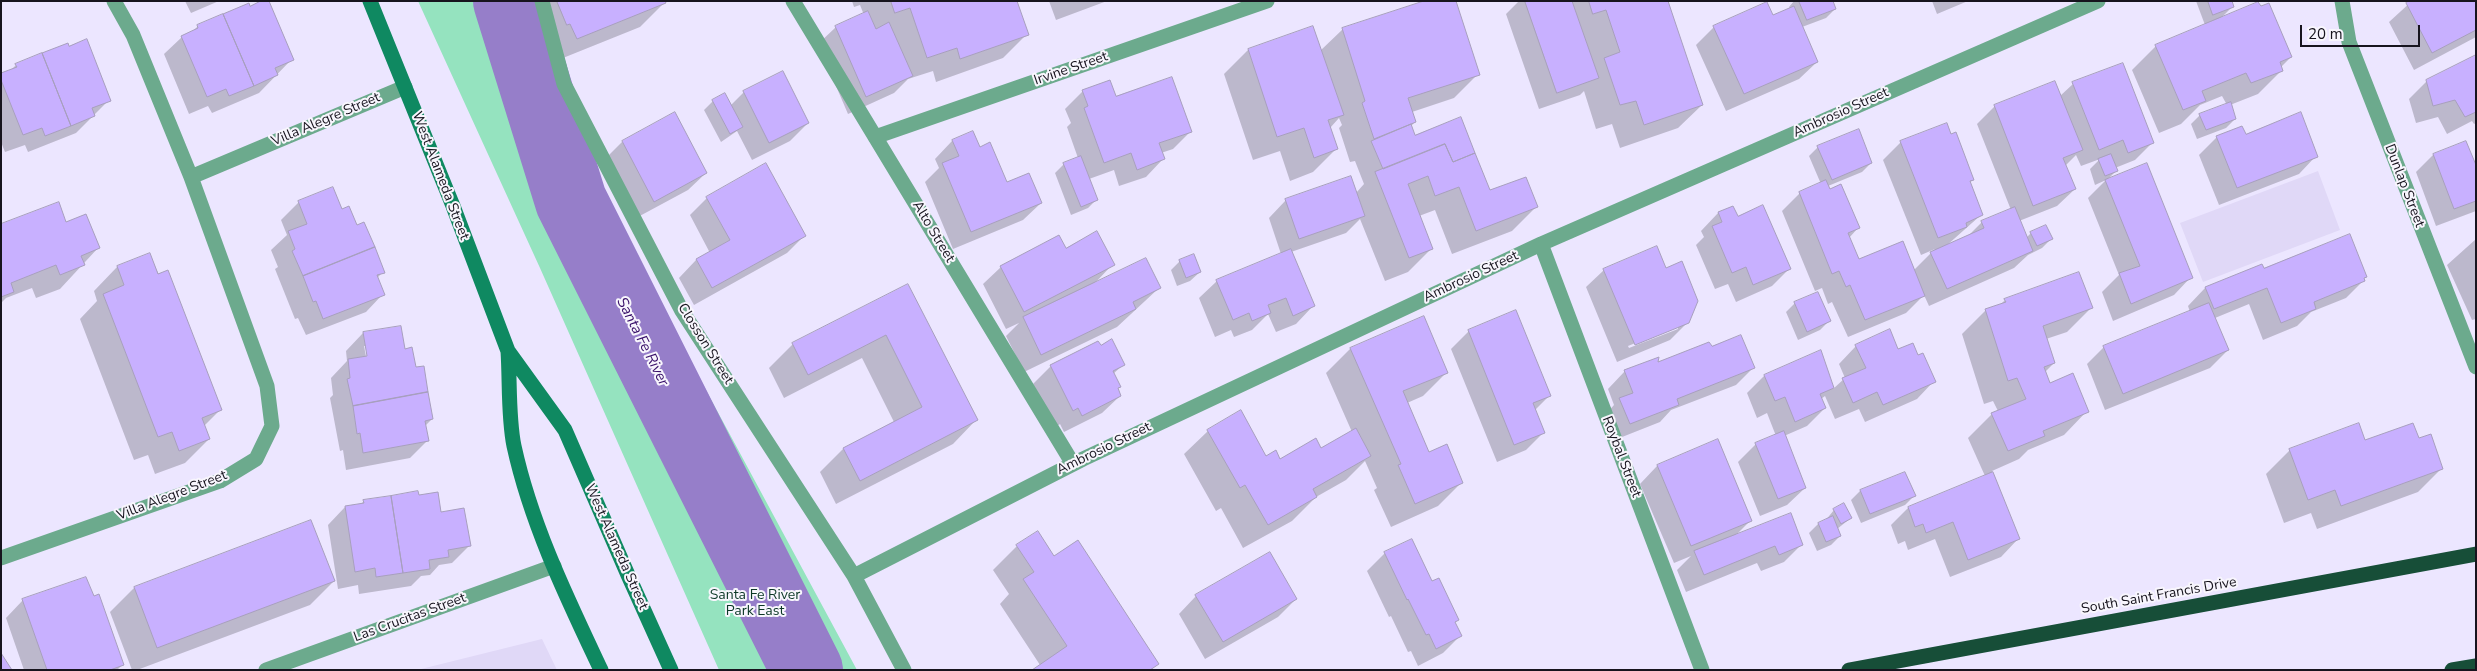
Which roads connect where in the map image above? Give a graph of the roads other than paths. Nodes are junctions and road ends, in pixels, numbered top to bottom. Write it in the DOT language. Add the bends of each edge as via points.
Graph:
graph roads {
  1 [pos="114,1"];
  2 [pos="370,1"];
  3 [pos="542,1"];
  4 [pos="793,1"];
  5 [pos="1267,1"];
  6 [pos="2098,1"];
  7 [pos="2342,1"];
  8 [pos="405,87"];
  9 [pos="875,137"];
  10 [pos="192,177"];
  11 [pos="1540,244"];
  12 [pos="508,351"];
  13 [pos="2476,368"];
  14 [pos="1073,464"];
  15 [pos="2476,554"];
  16 [pos="1,558"];
  17 [pos="554,566"];
  18 [pos="854,576"];
  19 [pos="2476,666"];
  20 [pos="266,670"];
  21 [pos="601,670"];
  22 [pos="671,670"];
  23 [pos="904,670"];
  24 [pos="1702,670"];
  25 [pos="1848,670"];
  26 [pos="2452,670"];
  1 -- 10 [label="street, Villa Alegre Street" via="133,35"];
  2 -- 8 [label="street, West Alameda Street"];
  3 -- 18 [label="street, Closson Street" via="564,84 682,311"];
  4 -- 9 [label="street, Alto Street"];
  5 -- 9 [label="street, Irvine Street"];
  6 -- 11 [label="street, Ambrosio Street"];
  7 -- 13 [label="street, Dunlap Street" via="2349,42"];
  8 -- 10 [label="street, Villa Alegre Street"];
  8 -- 12 [label="street, West Alameda Street"];
  9 -- 14 [label="street, Alto Street"];
  10 -- 16 [label="street, Villa Alegre Street" via="267,386 272,426 256,459 220,481"];
  11 -- 14 [label="street, Ambrosio Street"];
  11 -- 24 [label="street, Roybal Street"];
  12 -- 17 [label="street, West Alameda Street" via="514,444 528,500"];
  12 -- 22 [label="street, West Alameda Street" via="565,430"];
  14 -- 18 [label="street, Ambrosio Street"];
  15 -- 25 [label="highway, South Saint Francis Drive"];
  17 -- 20 [label="street, Las Crucitas Street"];
  17 -- 21 [label="street, West Alameda Street"];
  18 -- 23 [label="street, Closson Street"];
  19 -- 26 [label="highway"];
}
